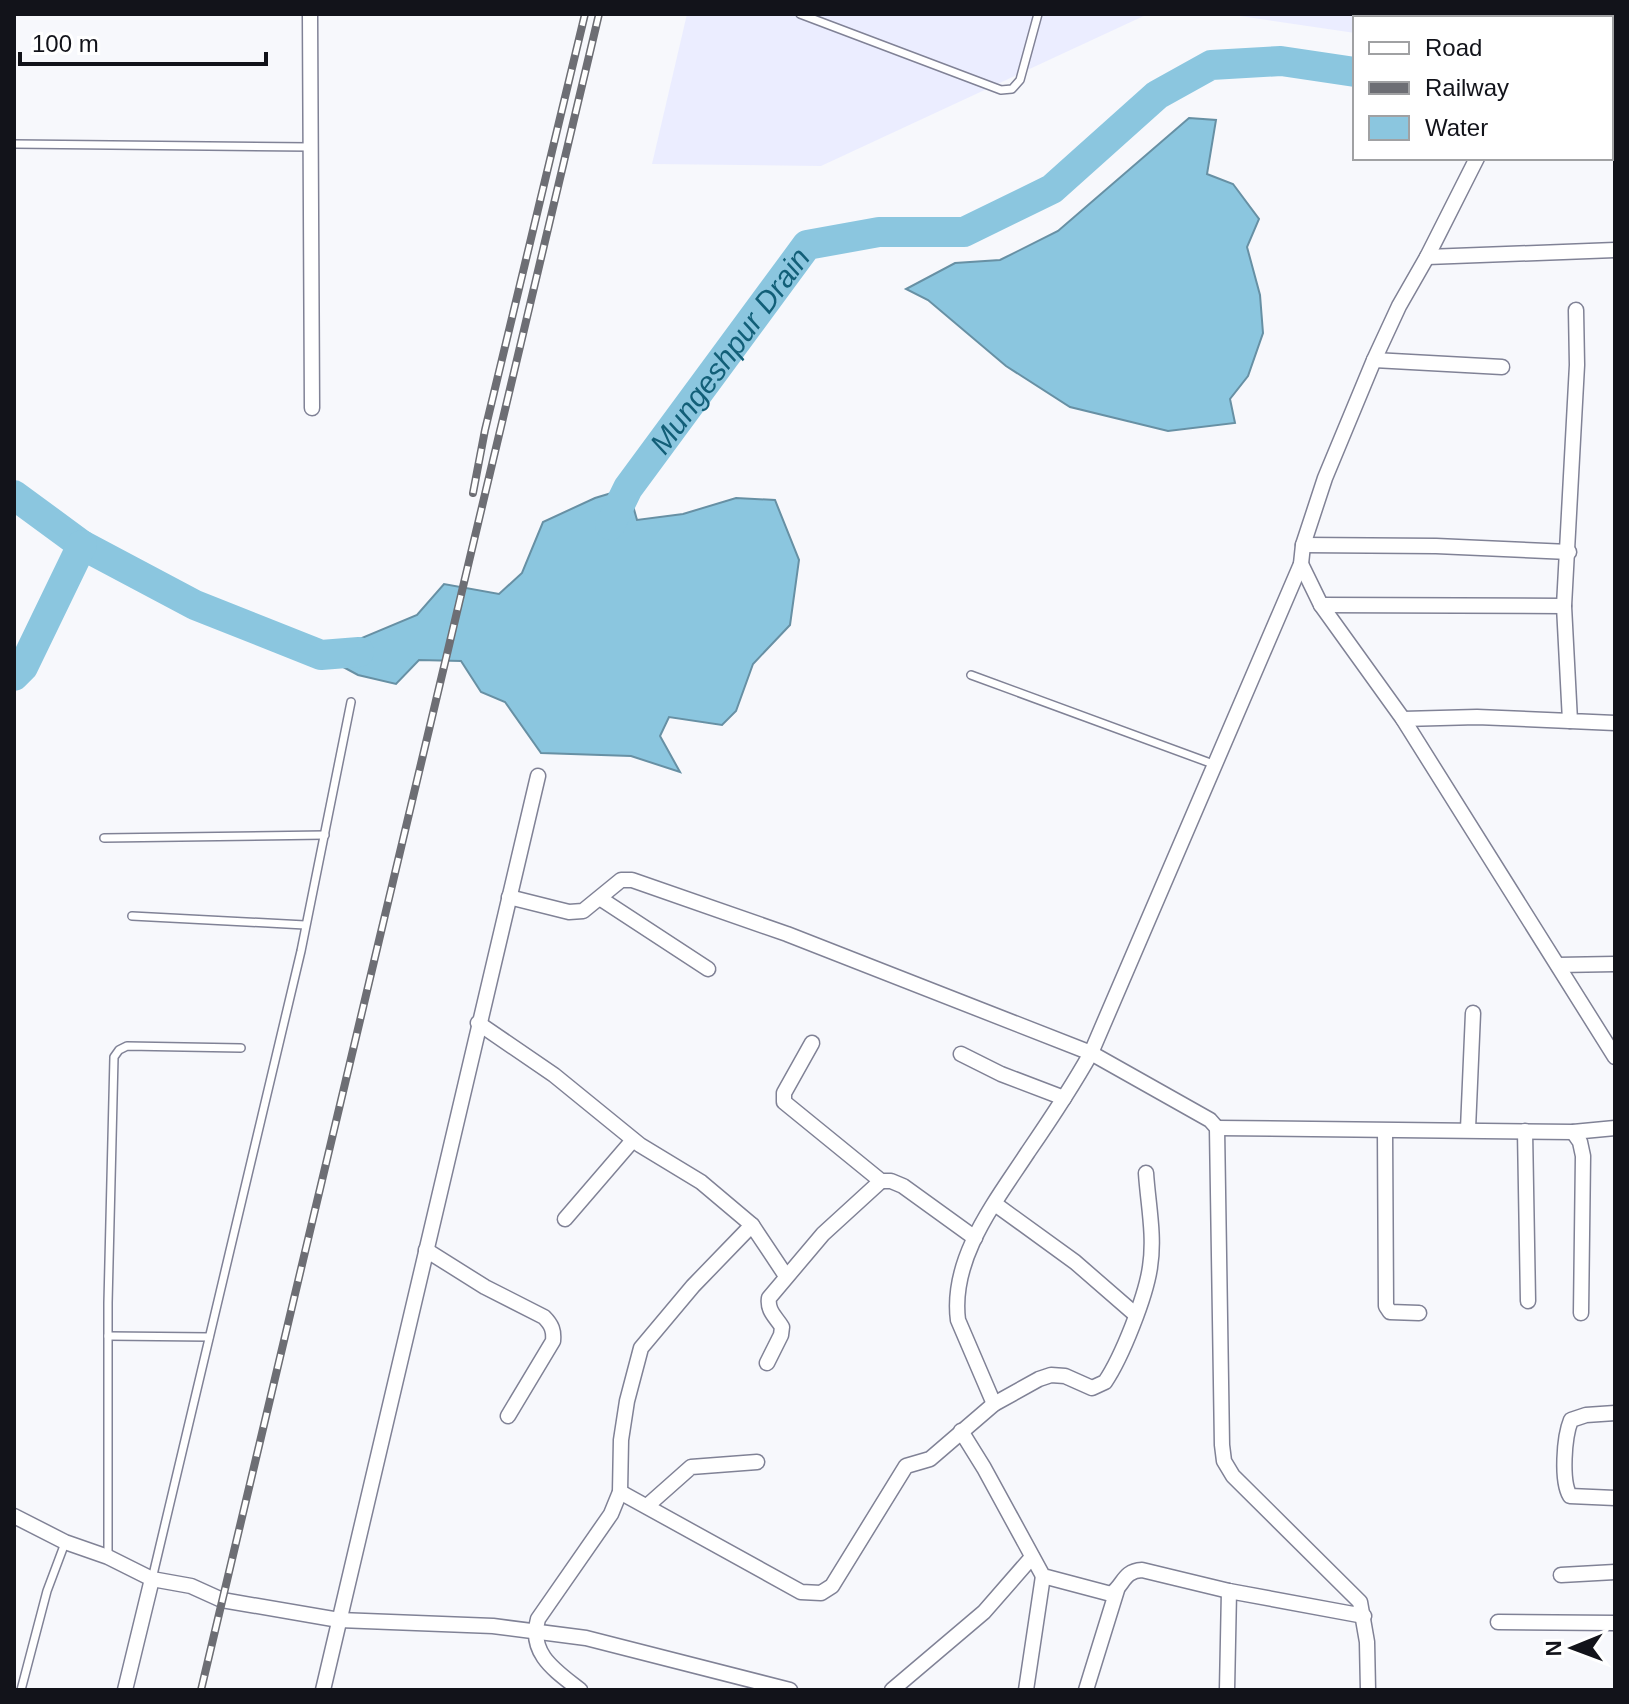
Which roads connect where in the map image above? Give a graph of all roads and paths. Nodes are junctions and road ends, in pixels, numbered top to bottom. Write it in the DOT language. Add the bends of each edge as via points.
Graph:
graph roads {
  1 [pos="310,14"];
  2 [pos="800,14"];
  3 [pos="1038,14"];
  4 [pos="14,144"];
  5 [pos="310,147"];
  6 [pos="1476,160"];
  7 [pos="1615,250"];
  8 [pos="1427,257"];
  9 [pos="1576,310"];
  10 [pos="1374,360"];
  11 [pos="1502,367"];
  12 [pos="312,408"];
  13 [pos="1303,545"];
  14 [pos="1569,552"];
  15 [pos="1301,564"];
  16 [pos="1321,605"];
  17 [pos="1564,606"];
  18 [pos="971,675"];
  19 [pos="351,702"];
  20 [pos="1403,719"];
  21 [pos="1570,721"];
  22 [pos="1615,723"];
  23 [pos="1213,764"];
  24 [pos="538,776"];
  25 [pos="325,835"];
  26 [pos="104,838"];
  27 [pos="509,897"];
  28 [pos="601,899"];
  29 [pos="132,916"];
  30 [pos="305,925"];
  31 [pos="1615,964"];
  32 [pos="1558,965"];
  33 [pos="708,969"];
  34 [pos="1473,1013"];
  35 [pos="478,1023"];
  36 [pos="812,1043"];
  37 [pos="241,1048"];
  38 [pos="1091,1053"];
  39 [pos="961,1054"];
  40 [pos="1615,1057"];
  41 [pos="1064,1098"];
  42 [pos="1217,1128"];
  43 [pos="1615,1128"];
  44 [pos="1468,1129"];
  45 [pos="1385,1131"];
  46 [pos="1525,1131"];
  47 [pos="1573,1132"];
  48 [pos="633,1140"];
  49 [pos="1146,1173"];
  50 [pos="881,1181"];
  51 [pos="995,1204"];
  52 [pos="565,1219"];
  53 [pos="752,1225"];
  54 [pos="975,1238"];
  55 [pos="426,1250"];
  56 [pos="786,1276"];
  57 [pos="1528,1301"];
  58 [pos="1419,1313"];
  59 [pos="1581,1313"];
  60 [pos="1136,1315"];
  61 [pos="108,1336"];
  62 [pos="209,1337"];
  63 [pos="767,1363"];
  64 [pos="994,1404"];
  65 [pos="1615,1413"];
  66 [pos="508,1416"];
  67 [pos="961,1431"];
  68 [pos="757,1462"];
  69 [pos="620,1492"];
  70 [pos="1615,1498"];
  71 [pos="647,1506"];
  72 [pos="14,1516"];
  73 [pos="65,1542"];
  74 [pos="108,1557"];
  75 [pos="1032,1557"];
  76 [pos="1615,1572"];
  77 [pos="1561,1575"];
  78 [pos="1043,1576"];
  79 [pos="152,1579"];
  80 [pos="1117,1590"];
  81 [pos="1229,1591"];
  82 [pos="1364,1616"];
  83 [pos="339,1620"];
  84 [pos="1498,1622"];
  85 [pos="1615,1623"];
  86 [pos="534,1632"];
  87 [pos="21,1690"];
  88 [pos="125,1690"];
  89 [pos="323,1690"];
  90 [pos="580,1690"];
  91 [pos="790,1690"];
  92 [pos="892,1690"];
  93 [pos="1026,1690"];
  94 [pos="1086,1690"];
  95 [pos="1227,1690"];
  96 [pos="1368,1690"];
  1 -- 5 [label="street"];
  2 -- 3 [label="lane" via="1001,90 1012,89 1020,80"];
  4 -- 5 [label="lane"];
  5 -- 12 [label="street"];
  6 -- 8 [label="street"];
  7 -- 8 [label="street"];
  8 -- 10 [label="street"];
  9 -- 14 [label="street"];
  10 -- 11 [label="street"];
  10 -- 13 [label="street"];
  13 -- 14 [label="street"];
  13 -- 15 [label="street"];
  14 -- 17 [label="street"];
  15 -- 16 [label="street"];
  15 -- 23 [label="street"];
  16 -- 17 [label="street"];
  16 -- 20 [label="street"];
  17 -- 21 [label="street"];
  18 -- 23 [label="lane"];
  19 -- 25 [label="lane"];
  20 -- 21 [label="street"];
  20 -- 32 [label="street"];
  21 -- 22 [label="street"];
  23 -- 38 [label="street"];
  24 -- 27 [label="street"];
  25 -- 26 [label="lane"];
  25 -- 30 [label="lane"];
  27 -- 28 [label="street" via="569,912 583,911"];
  27 -- 35 [label="street"];
  28 -- 33 [label="street"];
  28 -- 38 [label="street" via="621,880 632,880 787,934"];
  29 -- 30 [label="lane"];
  30 -- 62 [label="lane"];
  31 -- 32 [label="street"];
  32 -- 40 [label="street"];
  34 -- 44 [label="street"];
  35 -- 48 [label="street" via="554,1075"];
  35 -- 55 [label="street"];
  36 -- 50 [label="street" via="784,1102"];
  37 -- 61 [label="lane" via="127,1046 114,1057"];
  38 -- 41 [label="street"];
  38 -- 42 [label="street"];
  39 -- 41 [label="street"];
  41 -- 51 [label="street"];
  42 -- 45 [label="street"];
  42 -- 82 [label="street" via="1224,1461 1233,1476 1351,1590"];
  43 -- 47 [label="street"];
  44 -- 45 [label="street"];
  44 -- 46 [label="street"];
  45 -- 58 [label="street" via="1386,1306 1390,1312"];
  46 -- 47 [label="street"];
  46 -- 57 [label="street"];
  47 -- 59 [label="street" via="1583,1156"];
  48 -- 52 [label="street"];
  48 -- 53 [label="street" via="701,1182"];
  49 -- 60 [label="street" via="1150,1268"];
  50 -- 54 [label="street" via="903,1186"];
  50 -- 56 [label="street"];
  51 -- 54 [label="street"];
  51 -- 60 [label="street"];
  53 -- 56 [label="street"];
  53 -- 69 [label="street" via="641,1348 621,1440"];
  54 -- 64 [label="street" via="956,1305"];
  55 -- 66 [label="street" via="550,1323 553,1341"];
  55 -- 83 [label="street"];
  56 -- 63 [label="street" via="769,1298 771,1313 782,1327"];
  60 -- 64 [label="street" via="1101,1386 1051,1375"];
  61 -- 62 [label="lane"];
  61 -- 74 [label="lane"];
  62 -- 79 [label="lane"];
  64 -- 67 [label="street"];
  65 -- 70 [label="street" via="1571,1420 1565,1487 1580,1499"];
  67 -- 71 [label="street" via="930,1459 906,1466 832,1586 821,1593 801,1592"];
  67 -- 75 [label="street"];
  68 -- 71 [label="street" via="691,1467"];
  69 -- 71 [label="street"];
  69 -- 86 [label="street"];
  72 -- 73 [label="street"];
  73 -- 74 [label="street"];
  73 -- 87 [label="lane"];
  74 -- 79 [label="street"];
  75 -- 78 [label="street"];
  75 -- 92 [label="street" via="984,1612"];
  76 -- 77 [label="street"];
  78 -- 80 [label="street" via="1104,1594"];
  78 -- 93 [label="street"];
  79 -- 83 [label="street" via="191,1586 222,1600"];
  79 -- 88 [label="street"];
  80 -- 81 [label="street" via="1124,1577 1142,1570"];
  80 -- 94 [label="street"];
  81 -- 82 [label="street"];
  81 -- 95 [label="street"];
  82 -- 96 [label="street"];
  83 -- 86 [label="street"];
  83 -- 89 [label="street"];
  84 -- 85 [label="street"];
  86 -- 90 [label="street" via="550,1667"];
  86 -- 91 [label="street" via="586,1638"];
}
